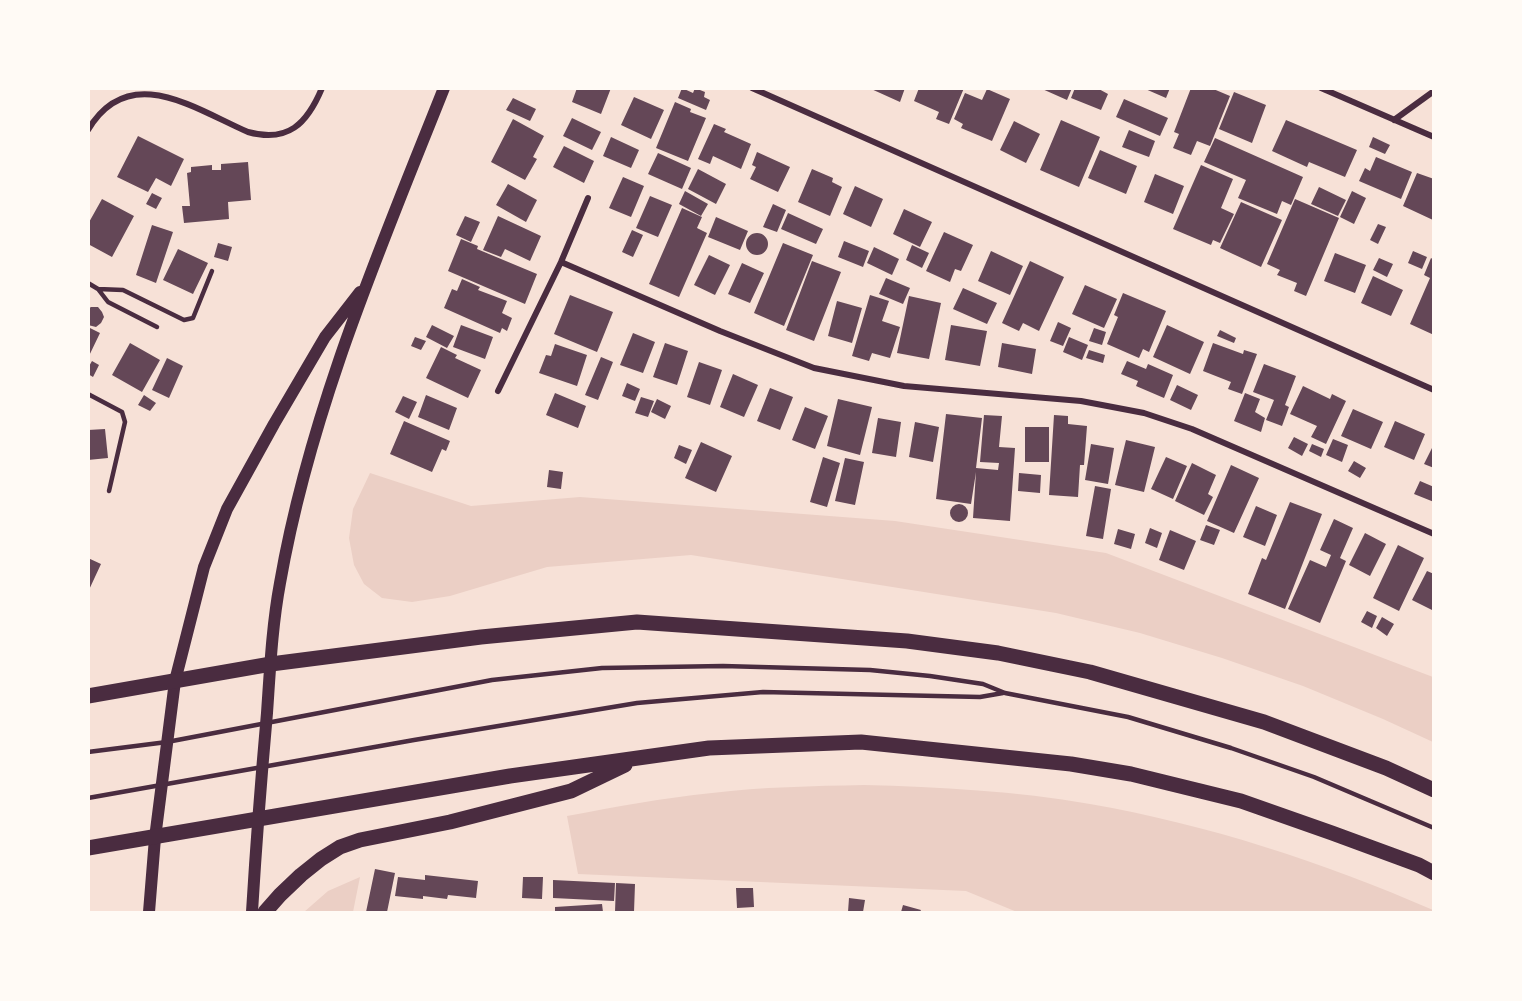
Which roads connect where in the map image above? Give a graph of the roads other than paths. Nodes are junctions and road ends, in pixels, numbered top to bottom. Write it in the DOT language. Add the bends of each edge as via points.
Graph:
graph roads {
  1 [pos="322,88"];
  2 [pos="444,88"];
  3 [pos="752,88"];
  4 [pos="1321,88"];
  5 [pos="1434,91"];
  6 [pos="1394,120"];
  7 [pos="88,130"];
  8 [pos="1434,137"];
  9 [pos="588,198"];
  10 [pos="561,262"];
  11 [pos="212,271"];
  12 [pos="88,283"];
  13 [pos="367,284"];
  14 [pos="98,289"];
  15 [pos="157,327"];
  16 [pos="1434,390"];
  17 [pos="498,391"];
  18 [pos="88,394"];
  19 [pos="109,491"];
  20 [pos="1434,534"];
  21 [pos="271,664"];
  22 [pos="175,681"];
  23 [pos="1005,693"];
  24 [pos="88,696"];
  25 [pos="266,722"];
  26 [pos="167,742"];
  27 [pos="88,752"];
  28 [pos="638,758"];
  29 [pos="262,766"];
  30 [pos="161,785"];
  31 [pos="1434,790"];
  32 [pos="88,798"];
  33 [pos="258,820"];
  34 [pos="1434,828"];
  35 [pos="155,838"];
  36 [pos="88,848"];
  37 [pos="1434,873"];
  38 [pos="148,912"];
  39 [pos="252,912"];
  40 [pos="265,912"];
  1 -- 7 [label="street" via="308,115 281,134 248,132 152,94 134,94 113,102"];
  2 -- 13 [label="main road"];
  3 -- 16 [label="street"];
  4 -- 6 [label="street"];
  5 -- 6 [label="street"];
  6 -- 8 [label="street"];
  9 -- 10 [label="street"];
  10 -- 17 [label="street"];
  10 -- 20 [label="street" via="814,368 904,386 1081,401 1144,413 1192,429"];
  11 -- 14 [label="lane" via="190,320 123,290"];
  12 -- 14 [label="lane"];
  13 -- 21 [label="main road" via="318,426 298,498 280,584"];
  13 -- 22 [label="main road" via="325,337 226,509 204,567"];
  14 -- 15 [label="lane" via="108,302"];
  18 -- 19 [label="lane" via="122,412 124,417"];
  21 -- 22 [label="main road"];
  21 -- 25 [label="main road"];
  21 -- 31 [label="main road" via="636,622 907,641 998,653 1112,678 1264,722"];
  22 -- 24 [label="main road"];
  22 -- 26 [label="main road"];
  23 -- 25 [label="lane" via="983,684 870,670 602,668 492,680"];
  23 -- 29 [label="lane" via="980,697 763,692 648,702"];
  23 -- 34 [label="lane" via="1128,717 1231,748 1314,777"];
  25 -- 26 [label="lane"];
  25 -- 29 [label="main road"];
  26 -- 27 [label="lane"];
  26 -- 30 [label="main road"];
  28 -- 33 [label="main road"];
  28 -- 37 [label="main road" via="709,748 861,742 1071,764 1241,801"];
  28 -- 40 [label="main road" via="571,790 340,847 301,875"];
  29 -- 30 [label="lane"];
  29 -- 33 [label="main road"];
  30 -- 32 [label="lane"];
  30 -- 35 [label="main road"];
  33 -- 35 [label="main road"];
  33 -- 39 [label="main road"];
  35 -- 36 [label="main road"];
  35 -- 38 [label="main road"];
}
